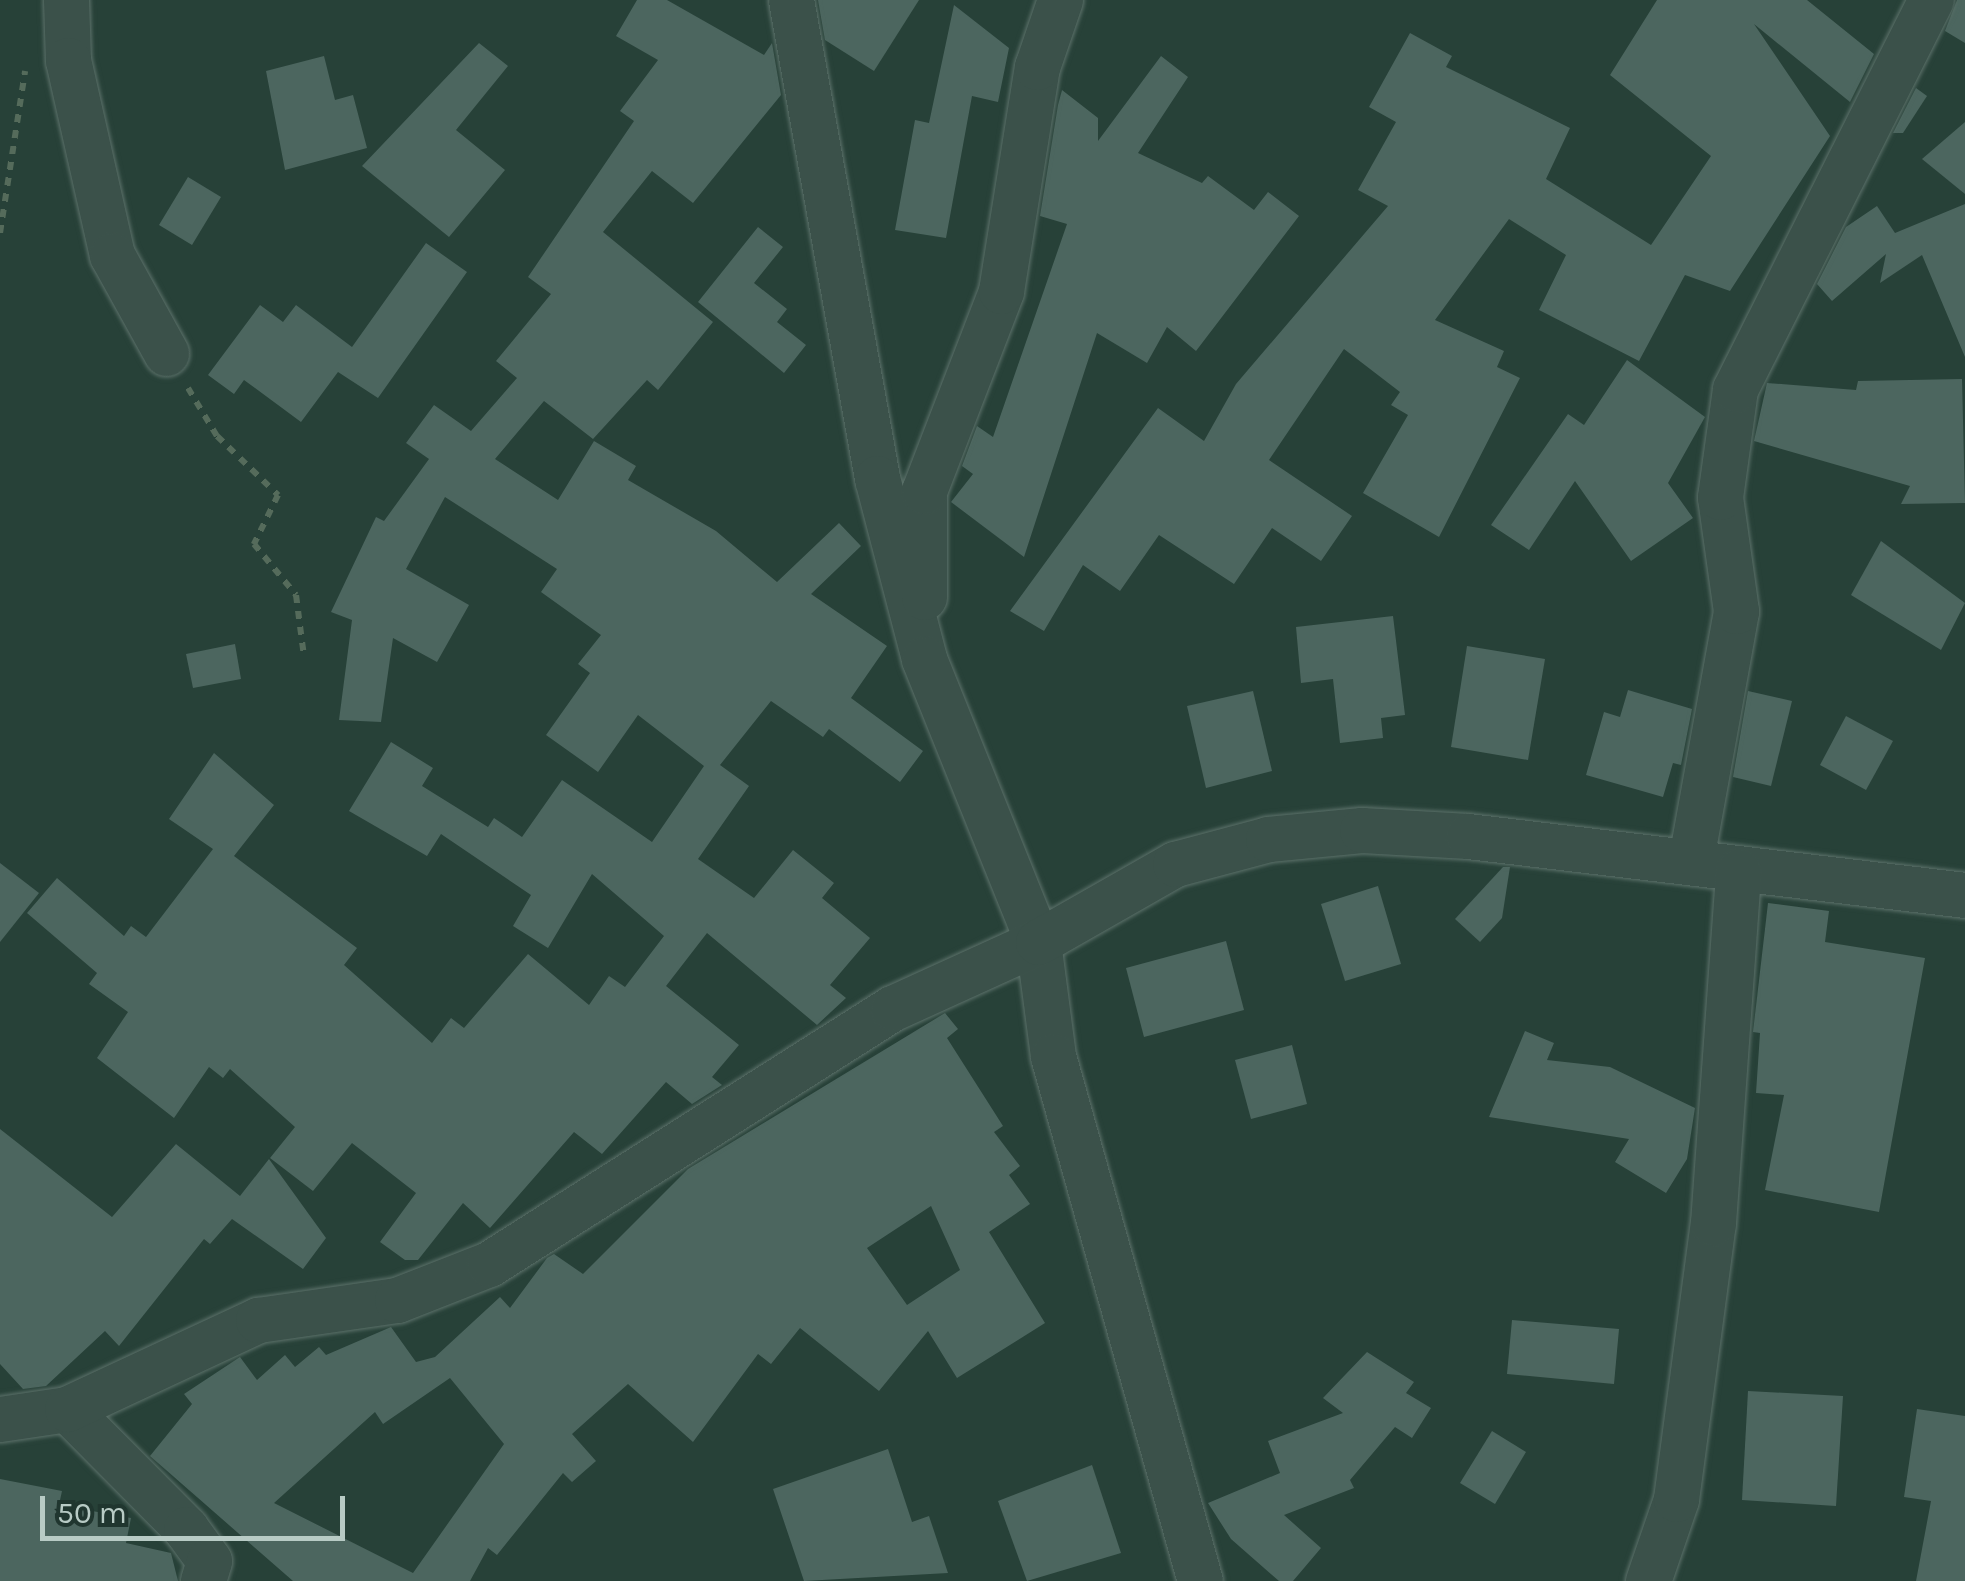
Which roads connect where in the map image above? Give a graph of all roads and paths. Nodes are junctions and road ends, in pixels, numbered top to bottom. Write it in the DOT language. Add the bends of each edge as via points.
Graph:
graph roads {
  1 [pos="66,0"];
  2 [pos="791,0"];
  3 [pos="1060,0"];
  4 [pos="1931,0"];
  5 [pos="27,56"];
  6 [pos="0,233"];
  7 [pos="166,353"];
  8 [pos="304,656"];
  9 [pos="924,659"];
  10 [pos="1690,858"];
  11 [pos="1738,871"];
  12 [pos="1965,895"];
  13 [pos="1038,942"];
  14 [pos="66,1409"];
  15 [pos="0,1419"];
  16 [pos="203,1581"];
  17 [pos="1200,1581"];
  18 [pos="1648,1581"];
  1 -- 7 [label="street" via="68,60 112,255"];
  2 -- 9 [label="street" via="877,478"];
  3 -- 9 [label="street" via="1037,67 1001,291 924,491"];
  4 -- 10 [label="street" via="1735,389 1720,497 1736,611"];
  5 -- 6 [label="path"];
  7 -- 8 [label="path" via="217,436 278,495 254,544 296,595"];
  9 -- 13 [label="street"];
  10 -- 11 [label="street"];
  10 -- 13 [label="street" via="1362,830 1268,839 1174,864"];
  11 -- 12 [label="street"];
  11 -- 18 [label="street" via="1713,1222 1676,1499"];
  13 -- 14 [label="street" via="893,1008 489,1264 397,1300 258,1320"];
  13 -- 17 [label="street" via="1053,1056"];
  14 -- 15 [label="street"];
  14 -- 16 [label="street" via="186,1529 209,1561"];
}
